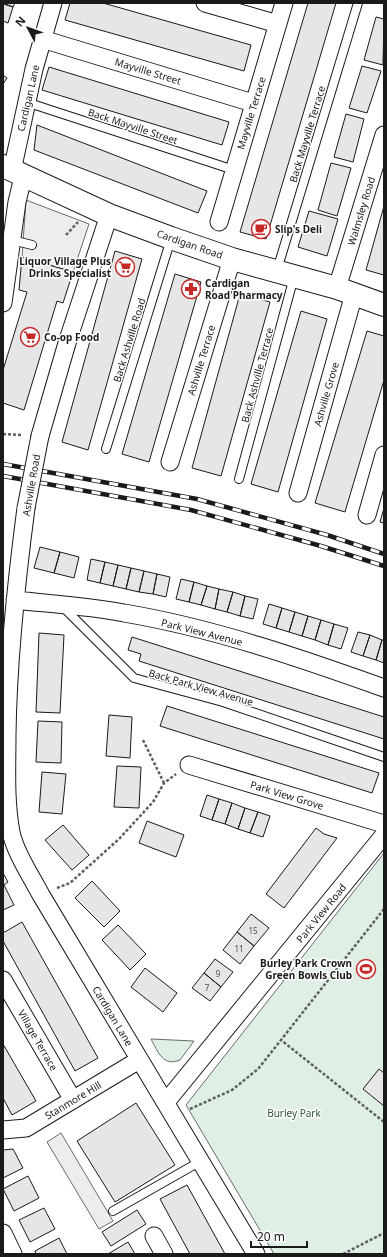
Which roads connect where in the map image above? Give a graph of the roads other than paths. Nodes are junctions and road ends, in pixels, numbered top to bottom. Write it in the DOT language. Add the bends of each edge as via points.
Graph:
graph roads {
  1 [pos="53,3"];
  2 [pos="205,3"];
  3 [pos="284,3"];
  4 [pos="358,3"];
  5 [pos="278,24"];
  6 [pos="42,39"];
  7 [pos="26,102"];
  8 [pos="254,102"];
  9 [pos="384,135"];
  10 [pos="234,170"];
  11 [pos="13,171"];
  12 [pos="109,215"];
  13 [pos="219,222"];
  14 [pos="171,238"];
  15 [pos="12,240"];
  16 [pos="32,246"];
  17 [pos="232,258"];
  18 [pos="285,273"];
  19 [pos="346,291"];
  20 [pos="3,303"];
  21 [pos="384,305"];
  22 [pos="106,449"];
  23 [pos="384,455"];
  24 [pos="170,462"];
  25 [pos="239,479"];
  26 [pos="298,493"];
  27 [pos="367,515"];
  28 [pos="15,600"];
  29 [pos="60,604"];
  30 [pos="384,688"];
  31 [pos="384,757"];
  32 [pos="4,765"];
  33 [pos="190,765"];
  34 [pos="384,824"];
  35 [pos="384,835"];
  36 [pos="3,980"];
  37 [pos="139,1060"];
  38 [pos="73,1100"];
  39 [pos="170,1109"];
  40 [pos="3,1130"];
  41 [pos="201,1161"];
  42 [pos="113,1212"];
  43 [pos="3,1233"];
  44 [pos="154,1236"];
  45 [pos="13,1254"];
  46 [pos="164,1254"];
  47 [pos="255,1254"];
  1 -- 6 [label="street, Cardigan Lane"];
  2 -- 5 [label="street"];
  3 -- 5 [label="street, Mayville Terrace"];
  4 -- 18 [label="lane, Back Mayville Terrace"];
  5 -- 8 [label="street, Mayville Terrace"];
  6 -- 7 [label="street, Cardigan Lane"];
  6 -- 8 [label="street, Mayville Street"];
  7 -- 10 [label="lane, Back Mayville Street"];
  7 -- 11 [label="street, Cardigan Lane"];
  8 -- 10 [label="street, Mayville Terrace"];
  9 -- 19 [label="street, Walmsley Road"];
  10 -- 13 [label="street, Mayville Terrace"];
  11 -- 12 [label="street, Cardigan Road"];
  11 -- 15 [label="street, Cardigan Lane" via="17,202"];
  12 -- 14 [label="street, Cardigan Road"];
  12 -- 28 [label="street, Ashville Road, bridge" via="40,436 26,508"];
  14 -- 17 [label="street, Cardigan Road"];
  14 -- 22 [label="lane, Back Ashville Road"];
  15 -- 16 [label="lane"];
  15 -- 20 [label="street, Cardigan Lane"];
  17 -- 18 [label="street, Cardigan Road"];
  17 -- 24 [label="street, Ashville Terrace"];
  18 -- 19 [label="street, Cardigan Road"];
  18 -- 25 [label="lane, Back Ashville Terrace"];
  19 -- 21 [label="street, Cardigan Road"];
  19 -- 26 [label="street, Ashville Grove"];
  23 -- 27 [label="street"];
  28 -- 29 [label="street, Park View Avenue"];
  28 -- 32 [label="street, Ashville Road"];
  29 -- 30 [label="street, Park View Avenue" via="124,613 233,638"];
  29 -- 31 [label="lane, Back Park View Avenue" via="134,678 223,702"];
  32 -- 37 [label="street, Cardigan Lane" via="11,833 25,864"];
  33 -- 34 [label="street, Park View Grove"];
  35 -- 39 [label="street, Park View Road"];
  36 -- 38 [label="street, Village Terrace"];
  37 -- 38 [label="street, Stanmore Hill"];
  37 -- 39 [label="street, Cardigan Lane"];
  38 -- 40 [label="street, Stanmore Hill" via="26,1128"];
  39 -- 41 [label="street, Cardigan Lane"];
  41 -- 42 [label="lane"];
  41 -- 47 [label="street, Cardigan Lane"];
  43 -- 45 [label="street"];
  44 -- 46 [label="street"];
}
